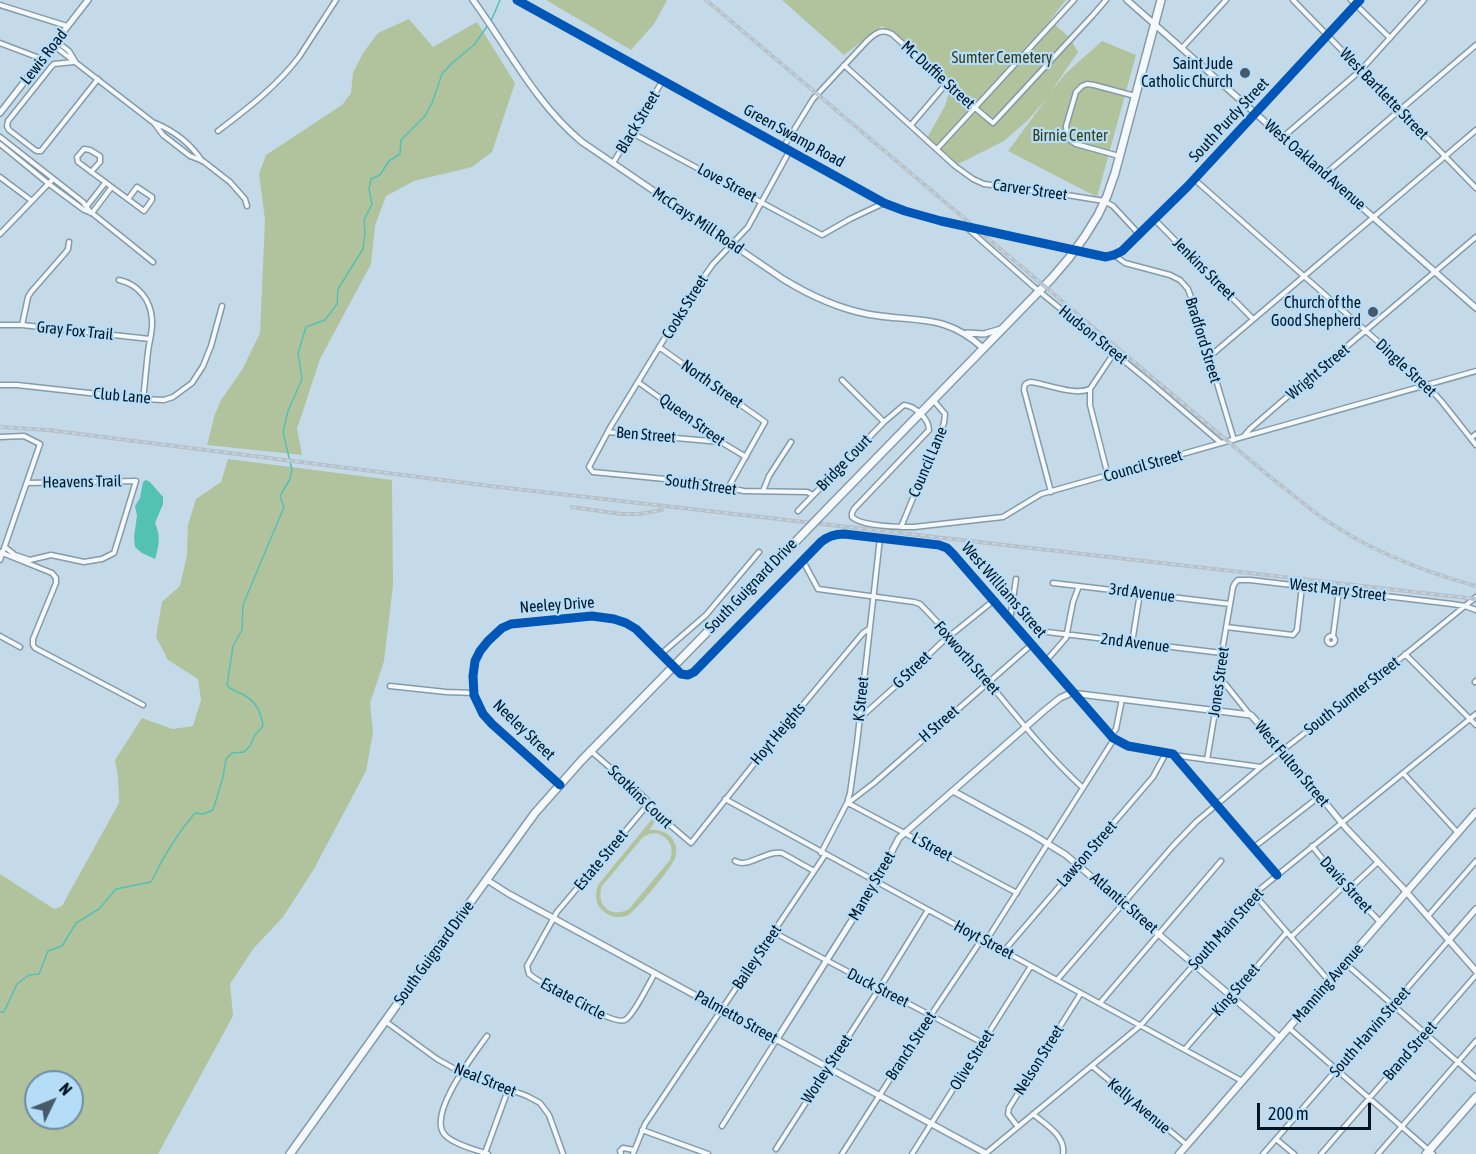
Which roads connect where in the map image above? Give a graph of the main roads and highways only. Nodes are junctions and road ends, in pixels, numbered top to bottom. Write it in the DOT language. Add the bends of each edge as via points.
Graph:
graph roads {
  1 [pos="1161,0"];
  2 [pos="1476,812"];
  3 [pos="1476,1097"];
  4 [pos="1430,1153"];
  5 [pos="290,1154"];
  6 [pos="1179,1154"];
  1 -- 5 [label="main road, South Guignard Drive, bridge" via="1111,183 1098,215 1076,250 560,785"];
  2 -- 6 [label="main road, Manning Avenue"];
  3 -- 4 [label="main road"];
}
